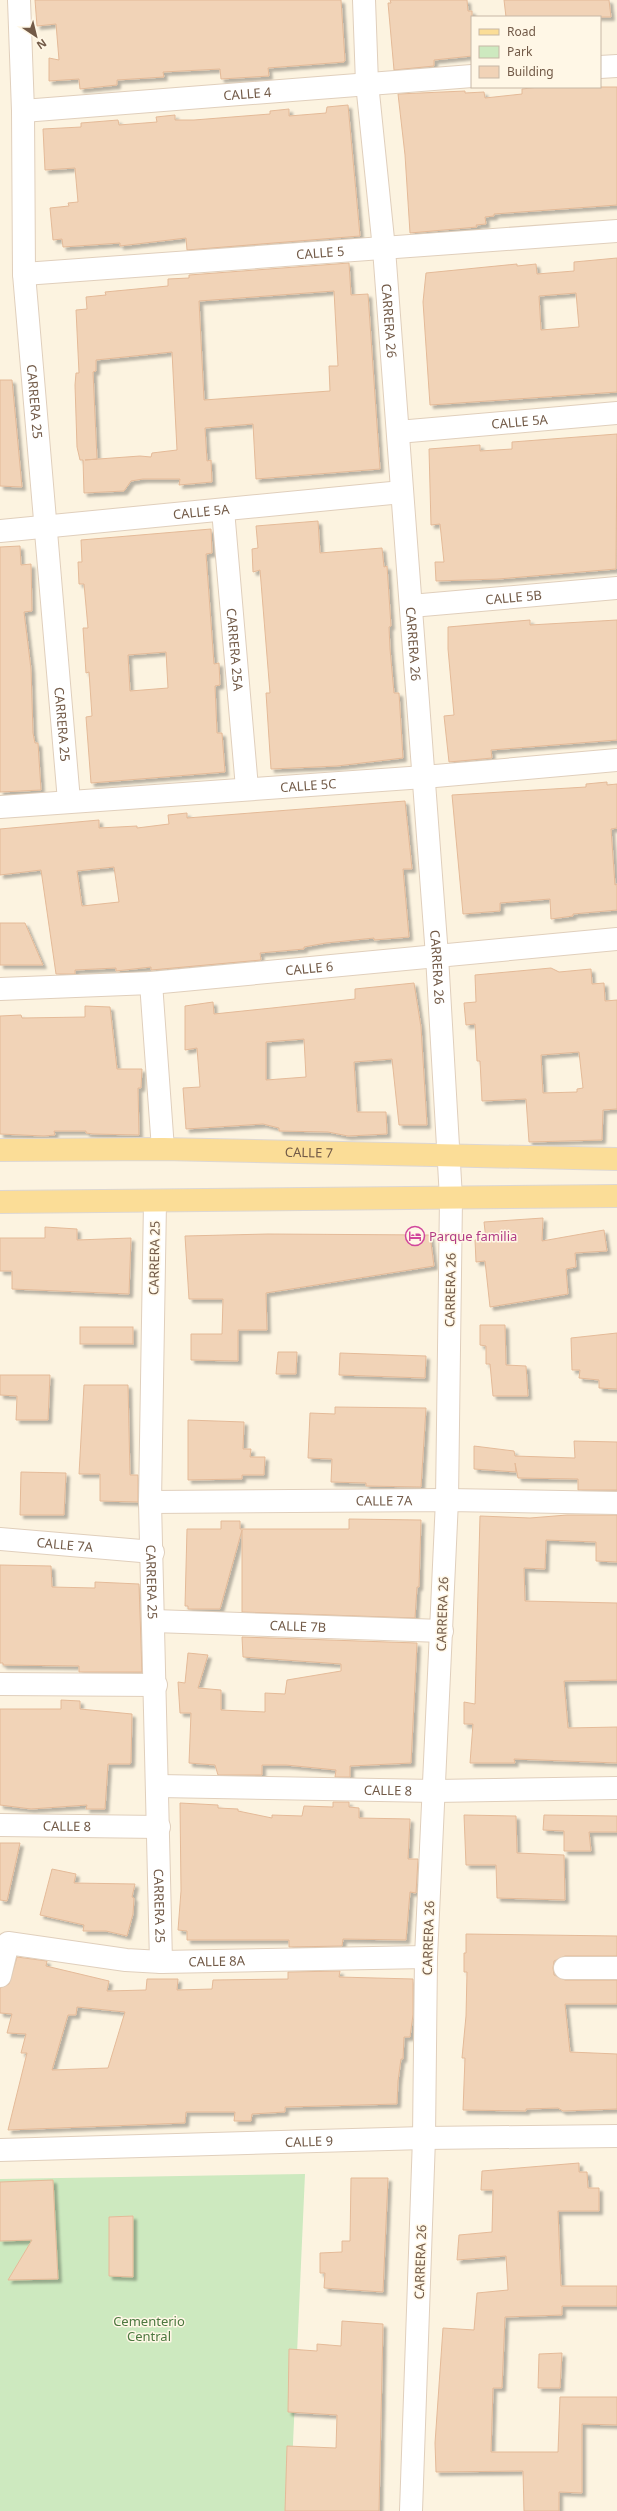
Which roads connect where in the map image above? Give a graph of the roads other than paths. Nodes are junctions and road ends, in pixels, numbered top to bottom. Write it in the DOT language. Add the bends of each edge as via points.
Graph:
graph roads {
  1 [pos="19,0"];
  2 [pos="364,0"];
  3 [pos="617,66"];
  4 [pos="601,67"];
  5 [pos="471,76"];
  6 [pos="367,83"];
  7 [pos="23,110"];
  8 [pos="617,231"];
  9 [pos="384,249"];
  10 [pos="24,274"];
  11 [pos="617,413"];
  12 [pos="398,432"];
  13 [pos="402,492"];
  14 [pos="223,510"];
  15 [pos="45,528"];
  16 [pos="0,531"];
  17 [pos="617,588"];
  18 [pos="411,606"];
  19 [pos="617,760"];
  20 [pos="424,777"];
  21 [pos="247,788"];
  22 [pos="70,801"];
  23 [pos="0,807"];
  24 [pos="617,939"];
  25 [pos="437,956"];
  26 [pos="151,983"];
  27 [pos="0,989"];
  28 [pos="163,1149"];
  29 [pos="0,1150"];
  30 [pos="450,1156"];
  31 [pos="617,1159"];
  32 [pos="617,1196"];
  33 [pos="450,1198"];
  34 [pos="0,1202"];
  35 [pos="155,1202"];
  36 [pos="447,1500"];
  37 [pos="150,1502"];
  38 [pos="617,1503"];
  39 [pos="0,1539"];
  40 [pos="153,1552"];
  41 [pos="154,1621"];
  42 [pos="442,1631"];
  43 [pos="0,1684"];
  44 [pos="156,1685"];
  45 [pos="159,1786"];
  46 [pos="617,1788"];
  47 [pos="435,1790"];
  48 [pos="0,1825"];
  49 [pos="159,1827"];
  50 [pos="426,1957"];
  51 [pos="161,1962"];
  52 [pos="565,1968"];
  53 [pos="617,1968"];
  54 [pos="0,1976"];
  55 [pos="617,2136"];
  56 [pos="424,2138"];
  57 [pos="0,2150"];
  58 [pos="411,2511"];
  1 -- 7 [label="street, CARRERA 25"];
  2 -- 6 [label="street, CARRERA 26"];
  3 -- 4 [label="street"];
  5 -- 6 [label="street, CALLE 4"];
  6 -- 7 [label="street, CALLE 4"];
  6 -- 9 [label="street, CARRERA 26"];
  7 -- 10 [label="street, CARRERA 25"];
  8 -- 9 [label="street, CALLE 5"];
  9 -- 10 [label="street, CALLE 5"];
  9 -- 12 [label="street, CARRERA 26"];
  10 -- 15 [label="street, CARRERA 25"];
  11 -- 12 [label="street, CALLE 5A"];
  12 -- 13 [label="street, CARRERA 26"];
  13 -- 14 [label="street, CALLE 5A"];
  13 -- 18 [label="street, CARRERA 26"];
  14 -- 15 [label="street, CALLE 5A"];
  14 -- 21 [label="street, CARRERA 25A"];
  15 -- 16 [label="street, CALLE 5A"];
  15 -- 22 [label="street, CARRERA 25"];
  17 -- 18 [label="street, CALLE 5B"];
  18 -- 20 [label="street, CARRERA 26"];
  19 -- 20 [label="street, CALLE 5C"];
  20 -- 21 [label="street, CALLE 5C"];
  20 -- 25 [label="street, CARRERA 26"];
  21 -- 22 [label="street, CALLE 5C"];
  22 -- 23 [label="street, CALLE 5C"];
  24 -- 25 [label="street, CALLE 6"];
  25 -- 26 [label="street, CALLE 6"];
  25 -- 30 [label="street, CARRERA 26"];
  26 -- 27 [label="street, CALLE 6"];
  26 -- 28 [label="street"];
  28 -- 29 [label="main road, CALLE 7"];
  28 -- 30 [label="main road, CALLE 7"];
  30 -- 31 [label="main road, CALLE 7"];
  30 -- 33 [label="street, CARRERA 26"];
  32 -- 33 [label="main road"];
  33 -- 35 [label="main road"];
  33 -- 36 [label="street, CARRERA 26"];
  34 -- 35 [label="main road"];
  35 -- 37 [label="street, CARRERA 25"];
  36 -- 37 [label="street, CALLE 7A"];
  36 -- 38 [label="street, CALLE 7A"];
  36 -- 42 [label="street, CARRERA 26"];
  37 -- 40 [label="street, CARRERA 25"];
  39 -- 40 [label="street, CALLE 7A"];
  40 -- 41 [label="street, CARRERA 25"];
  41 -- 42 [label="street, CALLE 7B"];
  41 -- 44 [label="street, CARRERA 25"];
  42 -- 47 [label="street, CARRERA 26"];
  43 -- 44 [label="street"];
  44 -- 45 [label="street, CARRERA 25"];
  45 -- 47 [label="street, CALLE 8"];
  45 -- 49 [label="street, CARRERA 25"];
  46 -- 47 [label="street, CALLE 8"];
  47 -- 50 [label="street, CARRERA 26"];
  48 -- 49 [label="street, CALLE 8"];
  49 -- 51 [label="street, CARRERA 25"];
  50 -- 51 [label="street, CALLE 8A"];
  50 -- 56 [label="street, CARRERA 26"];
  51 -- 54 [label="street, CALLE 8A" via="126,1960 8,1943"];
  52 -- 53 [label="street"];
  55 -- 56 [label="street, CALLE 9"];
  56 -- 57 [label="street, CALLE 9"];
  56 -- 58 [label="street, CARRERA 26"];
}
